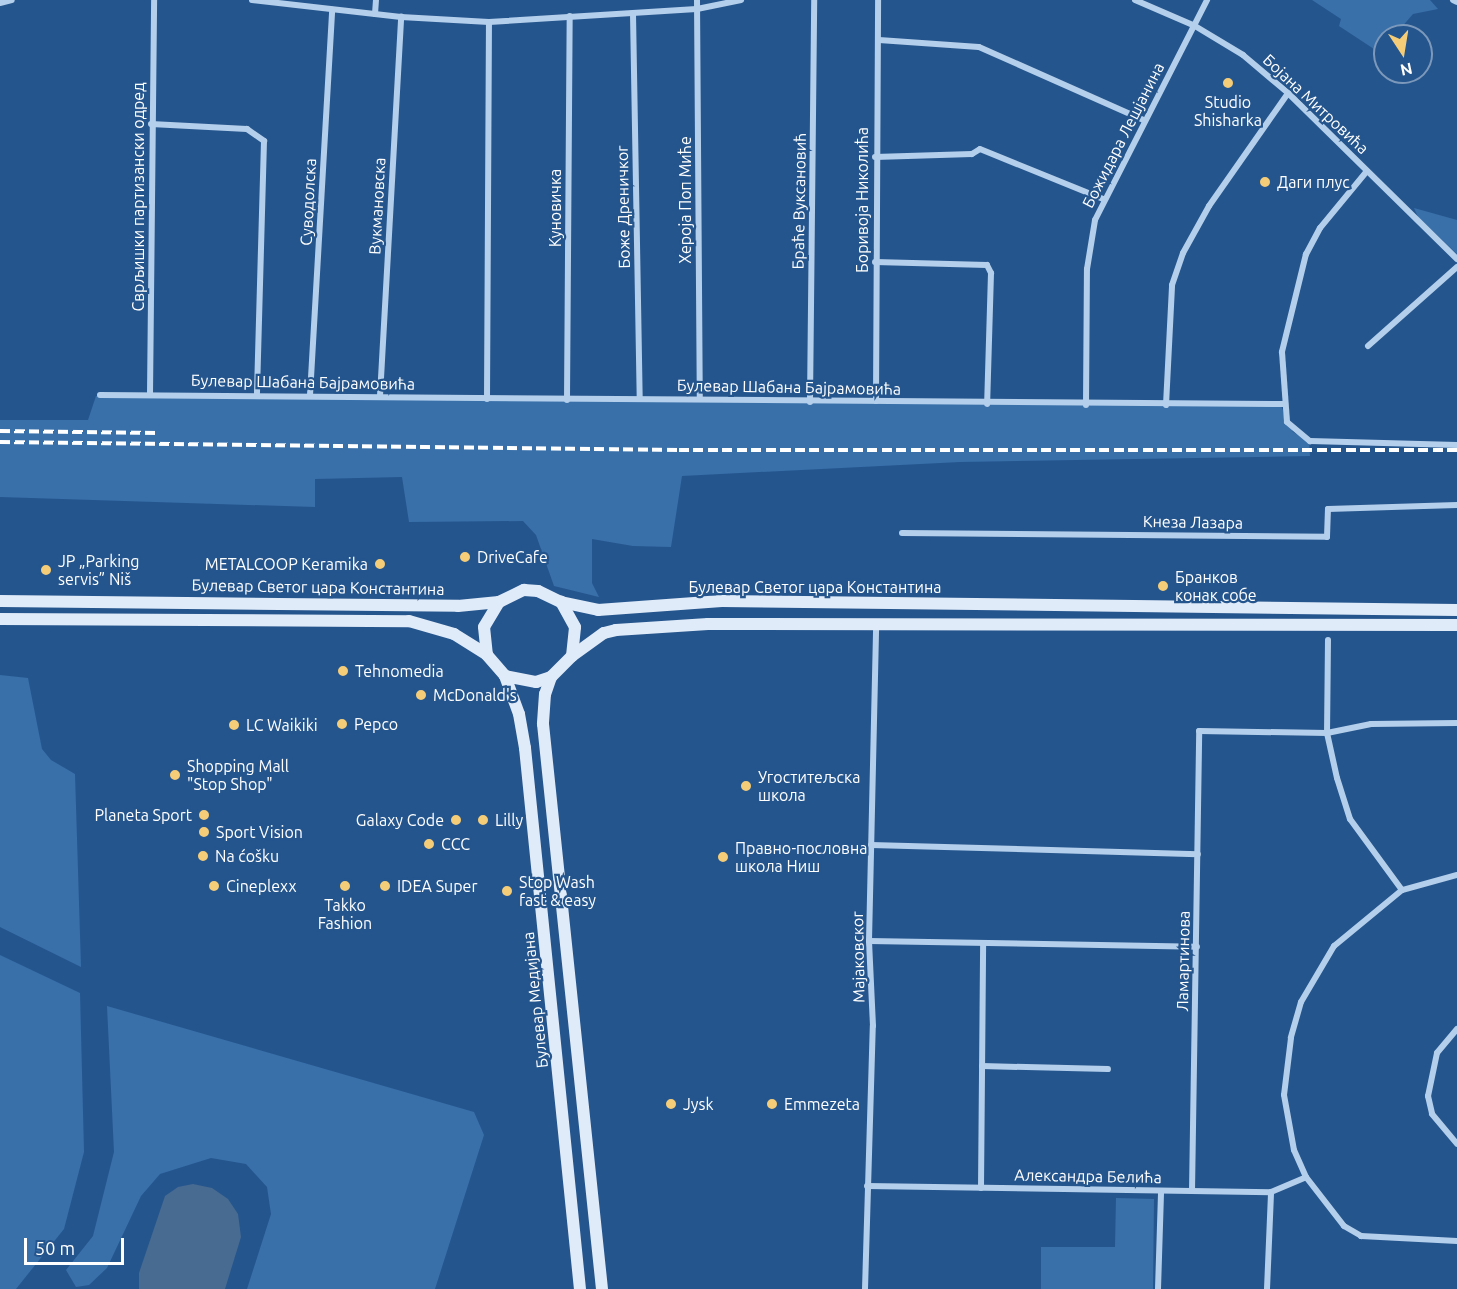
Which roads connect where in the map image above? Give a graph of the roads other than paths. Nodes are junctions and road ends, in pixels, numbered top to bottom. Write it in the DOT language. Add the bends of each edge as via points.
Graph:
graph roads {
  1 [pos="12,0"];
  2 [pos="154,0"];
  3 [pos="252,0"];
  4 [pos="376,0"];
  5 [pos="697,0"];
  6 [pos="741,0"];
  7 [pos="814,0"];
  8 [pos="878,0"];
  9 [pos="1135,0"];
  10 [pos="1207,0"];
  11 [pos="1453,0"];
  12 [pos="1457,2"];
  13 [pos="0,3"];
  14 [pos="697,9"];
  15 [pos="332,10"];
  16 [pos="375,14"];
  17 [pos="633,14"];
  18 [pos="570,16"];
  19 [pos="401,17"];
  20 [pos="489,22"];
  21 [pos="1195,26"];
  22 [pos="879,40"];
  23 [pos="1288,93"];
  24 [pos="1144,120"];
  25 [pos="152,124"];
  26 [pos="875,157"];
  27 [pos="1367,171"];
  28 [pos="1103,199"];
  29 [pos="1457,259"];
  30 [pos="875,262"];
  31 [pos="1457,267"];
  32 [pos="1368,346"];
  33 [pos="150,394"];
  34 [pos="100,395"];
  35 [pos="257,395"];
  36 [pos="310,395"];
  37 [pos="380,396"];
  38 [pos="487,399"];
  39 [pos="640,399"];
  40 [pos="700,399"];
  41 [pos="567,400"];
  42 [pos="876,401"];
  43 [pos="810,402"];
  44 [pos="987,404"];
  45 [pos="1283,404"];
  46 [pos="1086,405"];
  47 [pos="1166,405"];
  48 [pos="1457,445"];
  49 [pos="1457,506"];
  50 [pos="902,533"];
  51 [pos="0,601"];
  52 [pos="499,602"];
  53 [pos="561,602"];
  54 [pos="1457,610"];
  55 [pos="0,619"];
  56 [pos="876,625"];
  57 [pos="1457,625"];
  58 [pos="1328,640"];
  59 [pos="488,655"];
  60 [pos="572,656"];
  61 [pos="505,676"];
  62 [pos="551,677"];
  63 [pos="1457,723"];
  64 [pos="1327,733"];
  65 [pos="871,845"];
  66 [pos="1198,854"];
  67 [pos="1457,875"];
  68 [pos="1402,890"];
  69 [pos="869,941"];
  70 [pos="983,945"];
  71 [pos="1197,947"];
  72 [pos="1457,1029"];
  73 [pos="982,1066"];
  74 [pos="1108,1069"];
  75 [pos="1457,1144"];
  76 [pos="1306,1177"];
  77 [pos="867,1186"];
  78 [pos="981,1188"];
  79 [pos="1161,1191"];
  80 [pos="1192,1191"];
  81 [pos="1271,1192"];
  82 [pos="1457,1241"];
  83 [pos="580,1289"];
  84 [pos="602,1289"];
  85 [pos="865,1289"];
  86 [pos="1158,1289"];
  87 [pos="1267,1289"];
  1 -- 13 [label="street"];
  2 -- 25 [label="street, Сврљишки партизански одред"];
  3 -- 15 [label="street"];
  4 -- 16 [label="street"];
  5 -- 14 [label="street, Хероја Поп Миће"];
  6 -- 14 [label="street"];
  7 -- 43 [label="street, Браће Вуксановић"];
  8 -- 22 [label="street, Боривоја Николића"];
  9 -- 21 [label="street, Бојана Митровића"];
  10 -- 21 [label="street, Божидара Лешјанина"];
  11 -- 12 [label="street"];
  14 -- 17 [label="street"];
  14 -- 40 [label="street, Хероја Поп Миће"];
  15 -- 16 [label="street"];
  15 -- 36 [label="street, Суводолска"];
  16 -- 19 [label="street"];
  17 -- 18 [label="street"];
  17 -- 39 [label="street, Боже Дреничког"];
  18 -- 20 [label="street"];
  18 -- 41 [label="street, Куновичка"];
  19 -- 20 [label="street"];
  19 -- 37 [label="street, Вукмановска"];
  20 -- 38 [label="street"];
  21 -- 23 [label="street, Бојана Митровића" via="1243,55"];
  21 -- 24 [label="street, Божидара Лешјанина"];
  22 -- 24 [label="street" via="979,47"];
  22 -- 26 [label="street, Боривоја Николића"];
  23 -- 27 [label="street, Бојана Митровића"];
  23 -- 47 [label="street" via="1209,206 1183,253 1172,285"];
  24 -- 28 [label="street, Божидара Лешјанина"];
  25 -- 33 [label="street, Сврљишки партизански одред"];
  25 -- 35 [label="street" via="247,129 264,141"];
  26 -- 28 [label="street" via="972,154 980,149"];
  26 -- 30 [label="street, Боривоја Николића"];
  27 -- 29 [label="street, Бојана Митровића"];
  27 -- 45 [label="street" via="1320,228 1306,254 1282,352"];
  28 -- 46 [label="street, Божидара Лешјанина" via="1095,220 1087,269"];
  30 -- 42 [label="street, Боривоја Николића"];
  30 -- 44 [label="street" via="987,265 991,273"];
  31 -- 32 [label="street"];
  33 -- 34 [label="street, Булевар Шабана Бајрамовића"];
  33 -- 35 [label="street, Булевар Шабана Бајрамовића"];
  35 -- 36 [label="street, Булевар Шабана Бајрамовића"];
  36 -- 37 [label="street, Булевар Шабана Бајрамовића"];
  37 -- 38 [label="street, Булевар Шабана Бајрамовића"];
  38 -- 41 [label="street, Булевар Шабана Бајрамовића"];
  39 -- 40 [label="street, Булевар Шабана Бајрамовића"];
  39 -- 41 [label="street, Булевар Шабана Бајрамовића"];
  40 -- 43 [label="street, Булевар Шабана Бајрамовића"];
  42 -- 43 [label="street, Булевар Шабана Бајрамовића"];
  42 -- 44 [label="street, Булевар Шабана Бајрамовића"];
  44 -- 46 [label="street, Булевар Шабана Бајрамовића"];
  45 -- 47 [label="street, Булевар Шабана Бајрамовића"];
  45 -- 48 [label="street" via="1294,431 1310,441"];
  46 -- 47 [label="street, Булевар Шабана Бајрамовића"];
  49 -- 50 [label="street, Кнеза Лазара" via="1328,508 1327,537"];
  51 -- 52 [label="main road, Булевар Светог цара Константина" via="458,606"];
  52 -- 53 [label="main road, Булевар Светог цара Константина" via="524,591 538,591"];
  52 -- 59 [label="main road" via="484,627"];
  53 -- 54 [label="main road, Булевар Светог цара Константина" via="598,610 732,601"];
  53 -- 60 [label="main road" via="575,627"];
  55 -- 59 [label="main road, Булевар Светог цара Константина" via="409,621 454,634"];
  56 -- 57 [label="main road"];
  56 -- 60 [label="main road" via="633,627 604,633"];
  56 -- 65 [label="street, Мајаковског"];
  58 -- 64 [label="street"];
  59 -- 61 [label="main road"];
  60 -- 62 [label="main road"];
  61 -- 62 [label="main road" via="520,682"];
  61 -- 83 [label="main road, Булевар Медијана" via="517,707 525,748"];
  62 -- 84 [label="main road" via="545,694 543,724"];
  63 -- 64 [label="street" via="1371,724"];
  64 -- 66 [label="street, Ламартинова" via="1199,731"];
  64 -- 68 [label="street" via="1350,819"];
  65 -- 66 [label="street"];
  65 -- 69 [label="street, Мајаковског"];
  66 -- 71 [label="street, Ламартинова"];
  67 -- 68 [label="street"];
  68 -- 76 [label="street" via="1334,946 1301,1002 1291,1038 1284,1095 1294,1150"];
  69 -- 70 [label="street"];
  69 -- 77 [label="street, Мајаковског" via="873,1026"];
  70 -- 71 [label="street"];
  70 -- 73 [label="street"];
  71 -- 80 [label="street, Ламартинова"];
  72 -- 75 [label="street" via="1437,1053 1428,1096 1432,1114"];
  73 -- 74 [label="street"];
  73 -- 78 [label="street"];
  76 -- 81 [label="street, Александра Белића"];
  76 -- 82 [label="street" via="1344,1226 1361,1236"];
  77 -- 78 [label="street, Александра Белића"];
  77 -- 85 [label="street, Мајаковског"];
  78 -- 79 [label="street, Александра Белића"];
  79 -- 80 [label="street, Александра Белића"];
  79 -- 86 [label="street"];
  80 -- 81 [label="street, Александра Белића"];
  81 -- 87 [label="street"];
}
